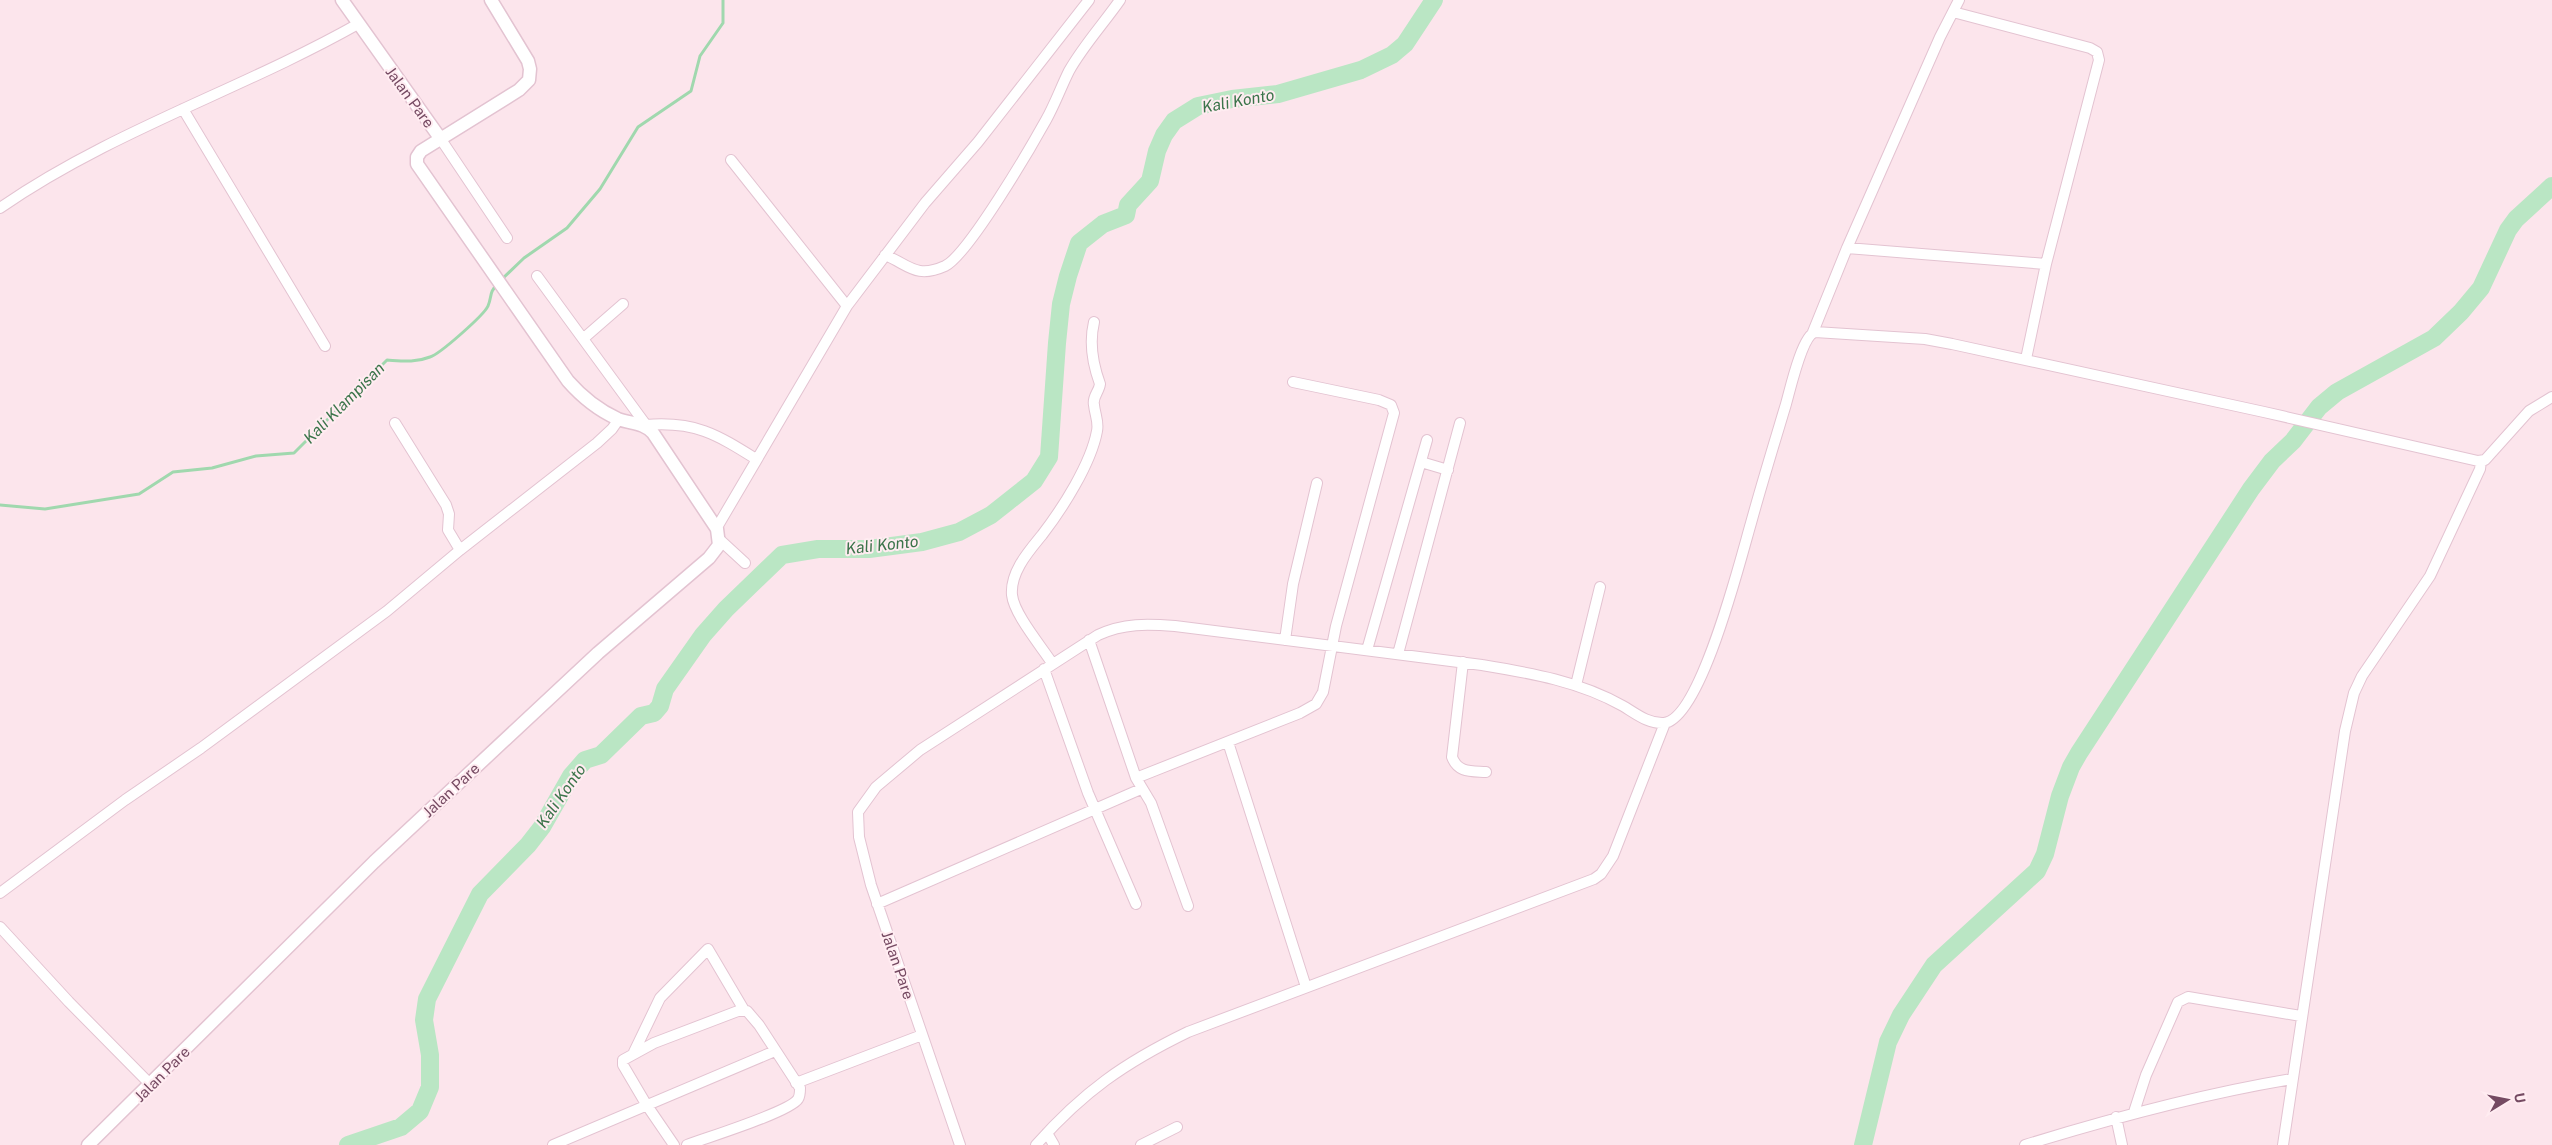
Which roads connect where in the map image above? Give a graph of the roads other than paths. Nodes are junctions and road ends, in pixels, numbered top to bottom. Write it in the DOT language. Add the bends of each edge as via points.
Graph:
graph roads {
  1 [pos="342,0"];
  2 [pos="491,0"];
  3 [pos="1090,0"];
  4 [pos="1120,0"];
  5 [pos="1959,0"];
  6 [pos="1953,12"];
  7 [pos="358,24"];
  8 [pos="183,109"];
  9 [pos="440,138"];
  10 [pos="730,160"];
  11 [pos="0,208"];
  12 [pos="507,238"];
  13 [pos="1847,248"];
  14 [pos="885,255"];
  15 [pos="2046,264"];
  16 [pos="537,276"];
  17 [pos="623,304"];
  18 [pos="847,306"];
  19 [pos="1094,322"];
  20 [pos="1814,332"];
  21 [pos="584,338"];
  22 [pos="325,346"];
  23 [pos="2026,359"];
  24 [pos="1293,382"];
  25 [pos="2552,397"];
  26 [pos="619,419"];
  27 [pos="395,423"];
  28 [pos="1460,423"];
  29 [pos="646,425"];
  30 [pos="1427,440"];
  31 [pos="756,459"];
  32 [pos="1421,462"];
  33 [pos="2481,462"];
  34 [pos="1448,470"];
  35 [pos="1317,484"];
  36 [pos="718,535"];
  37 [pos="460,550"];
  38 [pos="745,563"];
  39 [pos="1600,586"];
  40 [pos="1089,640"];
  41 [pos="1284,640"];
  42 [pos="1332,647"];
  43 [pos="1367,650"];
  44 [pos="1398,654"];
  45 [pos="1463,662"];
  46 [pos="1048,666"];
  47 [pos="1576,685"];
  48 [pos="1665,723"];
  49 [pos="1228,742"];
  50 [pos="1486,772"];
  51 [pos="1136,778"];
  52 [pos="1141,789"];
  53 [pos="1095,809"];
  54 [pos="0,893"];
  55 [pos="878,904"];
  56 [pos="1136,904"];
  57 [pos="1188,906"];
  58 [pos="0,927"];
  59 [pos="1306,986"];
  60 [pos="744,1010"];
  61 [pos="2302,1016"];
  62 [pos="922,1035"];
  63 [pos="775,1051"];
  64 [pos="634,1052"];
  65 [pos="2292,1079"];
  66 [pos="796,1083"];
  67 [pos="151,1085"];
  68 [pos="646,1104"];
  69 [pos="2134,1112"];
  70 [pos="2116,1118"];
  71 [pos="1177,1127"];
  72 [pos="1047,1133"];
  73 [pos="88,1145"];
  74 [pos="553,1145"];
  75 [pos="674,1145"];
  76 [pos="687,1145"];
  77 [pos="960,1145"];
  78 [pos="1036,1145"];
  79 [pos="1054,1145"];
  80 [pos="1141,1145"];
  81 [pos="2025,1145"];
  82 [pos="2122,1145"];
  83 [pos="2282,1145"];
  1 -- 7 [label="street, Jalan Pare"];
  2 -- 9 [label="street" via="528,61 529,80"];
  3 -- 14 [label="street"];
  4 -- 14 [label="street" via="1070,70 1047,118 972,239 956,259 939,268 917,271"];
  5 -- 6 [label="street"];
  6 -- 13 [label="street"];
  6 -- 15 [label="street" via="2078,44 2098,54 2099,64"];
  7 -- 8 [label="street" via="293,59"];
  7 -- 9 [label="street, Jalan Pare"];
  8 -- 11 [label="street" via="58,171"];
  8 -- 22 [label="street"];
  9 -- 12 [label="street"];
  9 -- 26 [label="street, Jalan Pare" via="418,154 417,164 578,392"];
  10 -- 18 [label="street"];
  13 -- 15 [label="street"];
  13 -- 20 [label="street"];
  14 -- 18 [label="street"];
  15 -- 23 [label="street"];
  16 -- 21 [label="street"];
  17 -- 21 [label="street"];
  18 -- 31 [label="street"];
  19 -- 46 [label="street" via="1092,361 1100,384 1094,396 1097,433 1090,454 1070,491 1027,551 1012,590 1015,604"];
  20 -- 23 [label="street" via="1925,339"];
  20 -- 48 [label="street" via="1807,339 1793,382 1711,654 1682,709 1673,720"];
  21 -- 29 [label="street"];
  23 -- 33 [label="street"];
  24 -- 42 [label="street" via="1379,400 1391,405 1394,413"];
  25 -- 33 [label="street" via="2529,411"];
  26 -- 29 [label="street, Jalan Pare"];
  26 -- 37 [label="street" via="598,443"];
  27 -- 37 [label="street" via="446,505 448,530"];
  28 -- 34 [label="street"];
  29 -- 31 [label="street" via="707,430"];
  29 -- 36 [label="street" via="674,463"];
  30 -- 32 [label="street"];
  31 -- 36 [label="street"];
  32 -- 34 [label="street"];
  32 -- 43 [label="street"];
  33 -- 61 [label="street" via="2430,576 2362,676 2354,693 2345,731"];
  34 -- 44 [label="street"];
  35 -- 41 [label="street" via="1293,584"];
  36 -- 38 [label="street"];
  36 -- 67 [label="street, Jalan Pare" via="716,550 709,558 598,653 367,869"];
  37 -- 54 [label="street" via="387,611"];
  39 -- 47 [label="street"];
  40 -- 41 [label="street, Jalan Pare" via="1121,626 1146,624"];
  40 -- 46 [label="street, Jalan Pare"];
  40 -- 51 [label="street"];
  41 -- 42 [label="street, Jalan Pare"];
  42 -- 43 [label="street, Jalan Pare"];
  42 -- 49 [label="street" via="1326,680 1316,704"];
  43 -- 44 [label="street, Jalan Pare"];
  44 -- 45 [label="street, Jalan Pare"];
  45 -- 47 [label="street, Jalan Pare"];
  45 -- 50 [label="street" via="1452,758 1461,770"];
  46 -- 53 [label="street"];
  46 -- 55 [label="street, Jalan Pare" via="920,750 864,801 857,821 864,862"];
  47 -- 48 [label="street, Jalan Pare" via="1643,718"];
  48 -- 59 [label="street" via="1613,856 1594,880"];
  49 -- 51 [label="street"];
  49 -- 59 [label="street"];
  51 -- 52 [label="street"];
  52 -- 53 [label="street"];
  52 -- 57 [label="street" via="1151,804"];
  53 -- 55 [label="street"];
  53 -- 56 [label="street"];
  55 -- 62 [label="street, Jalan Pare"];
  58 -- 67 [label="street" via="68,1002"];
  59 -- 72 [label="street" via="1188,1032 1130,1061 1076,1104"];
  60 -- 63 [label="street"];
  60 -- 64 [label="street"];
  60 -- 64 [label="street" via="708,949 660,998"];
  61 -- 65 [label="street"];
  61 -- 69 [label="street" via="2182,998 2146,1075"];
  62 -- 66 [label="street"];
  62 -- 77 [label="street, Jalan Pare"];
  63 -- 66 [label="street"];
  63 -- 68 [label="street"];
  64 -- 68 [label="street" via="622,1064"];
  65 -- 69 [label="street"];
  65 -- 83 [label="street"];
  66 -- 76 [label="street" via="800,1094 794,1104"];
  67 -- 73 [label="street, Jalan Pare"];
  68 -- 74 [label="street"];
  68 -- 75 [label="street"];
  69 -- 70 [label="street"];
  70 -- 81 [label="street"];
  70 -- 82 [label="street"];
  71 -- 80 [label="street"];
  72 -- 78 [label="street"];
  72 -- 79 [label="street"];
}
